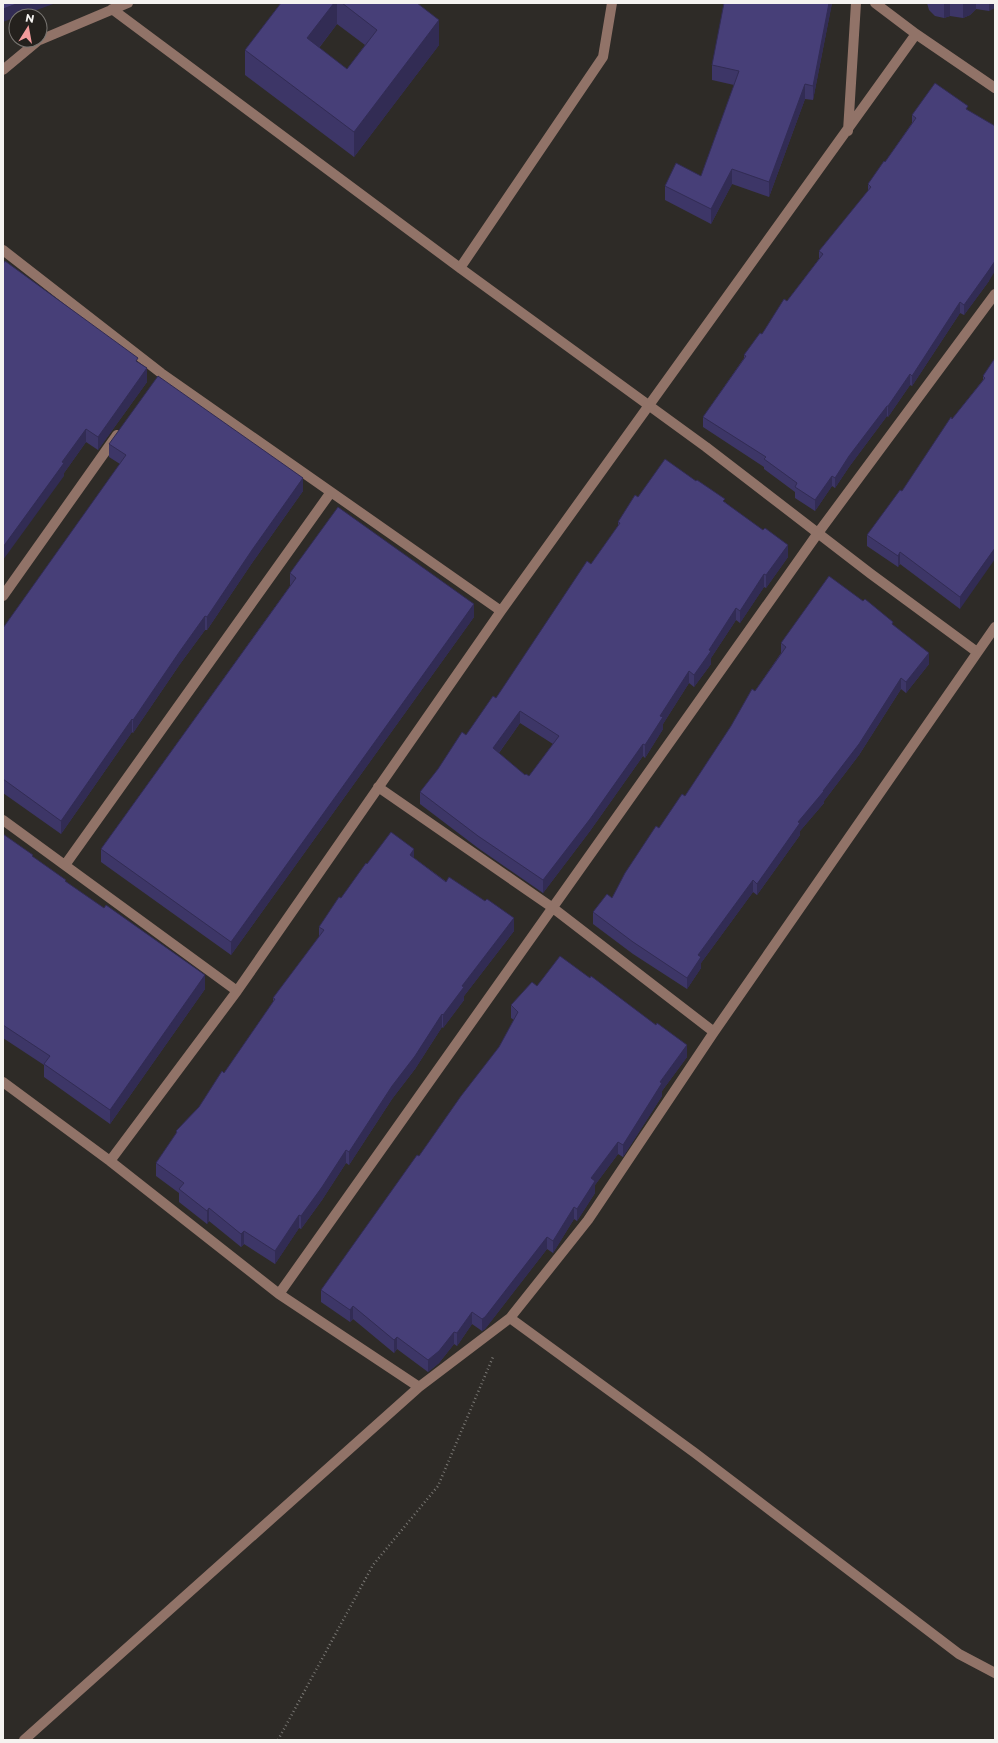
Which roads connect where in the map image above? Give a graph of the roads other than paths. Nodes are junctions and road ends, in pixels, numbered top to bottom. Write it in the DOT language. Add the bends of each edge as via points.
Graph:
graph roads {
  1 [pos="128,3"];
  2 [pos="612,3"];
  3 [pos="856,3"];
  4 [pos="875,3"];
  5 [pos="112,9"];
  6 [pos="916,34"];
  7 [pos="48,36"];
  8 [pos="29,48"];
  9 [pos="3,70"];
  10 [pos="995,88"];
  11 [pos="848,131"];
  12 [pos="3,250"];
  13 [pos="460,268"];
  14 [pos="995,294"];
  15 [pos="649,406"];
  16 [pos="125,424"];
  17 [pos="331,492"];
  18 [pos="818,533"];
  19 [pos="3,596"];
  20 [pos="501,611"];
  21 [pos="995,627"];
  22 [pos="977,652"];
  23 [pos="378,787"];
  24 [pos="3,820"];
  25 [pos="65,864"];
  26 [pos="553,908"];
  27 [pos="237,991"];
  28 [pos="714,1032"];
  29 [pos="3,1082"];
  30 [pos="110,1161"];
  31 [pos="279,1294"];
  32 [pos="510,1318"];
  33 [pos="419,1387"];
  34 [pos="995,1673"];
  35 [pos="24,1740"];
  1 -- 5 [label="street"];
  2 -- 13 [label="street" via="603,58"];
  3 -- 11 [label="street"];
  4 -- 6 [label="street"];
  5 -- 7 [label="street"];
  5 -- 13 [label="street"];
  6 -- 10 [label="street"];
  6 -- 11 [label="street"];
  8 -- 9 [label="street"];
  11 -- 15 [label="street"];
  12 -- 17 [label="street" via="159,376"];
  13 -- 15 [label="street"];
  14 -- 18 [label="street"];
  15 -- 18 [label="street"];
  15 -- 20 [label="street"];
  16 -- 19 [label="street"];
  17 -- 20 [label="street"];
  17 -- 25 [label="street"];
  18 -- 22 [label="street"];
  18 -- 26 [label="street"];
  20 -- 23 [label="street"];
  21 -- 22 [label="street"];
  22 -- 28 [label="street"];
  23 -- 26 [label="street"];
  23 -- 27 [label="street"];
  24 -- 25 [label="street"];
  25 -- 27 [label="street"];
  26 -- 28 [label="street"];
  26 -- 31 [label="street"];
  27 -- 30 [label="street"];
  28 -- 32 [label="street" via="588,1220"];
  29 -- 30 [label="street"];
  30 -- 31 [label="street"];
  31 -- 33 [label="street"];
  32 -- 33 [label="street"];
  32 -- 34 [label="street" via="695,1453 959,1654"];
  33 -- 35 [label="street"];
}
